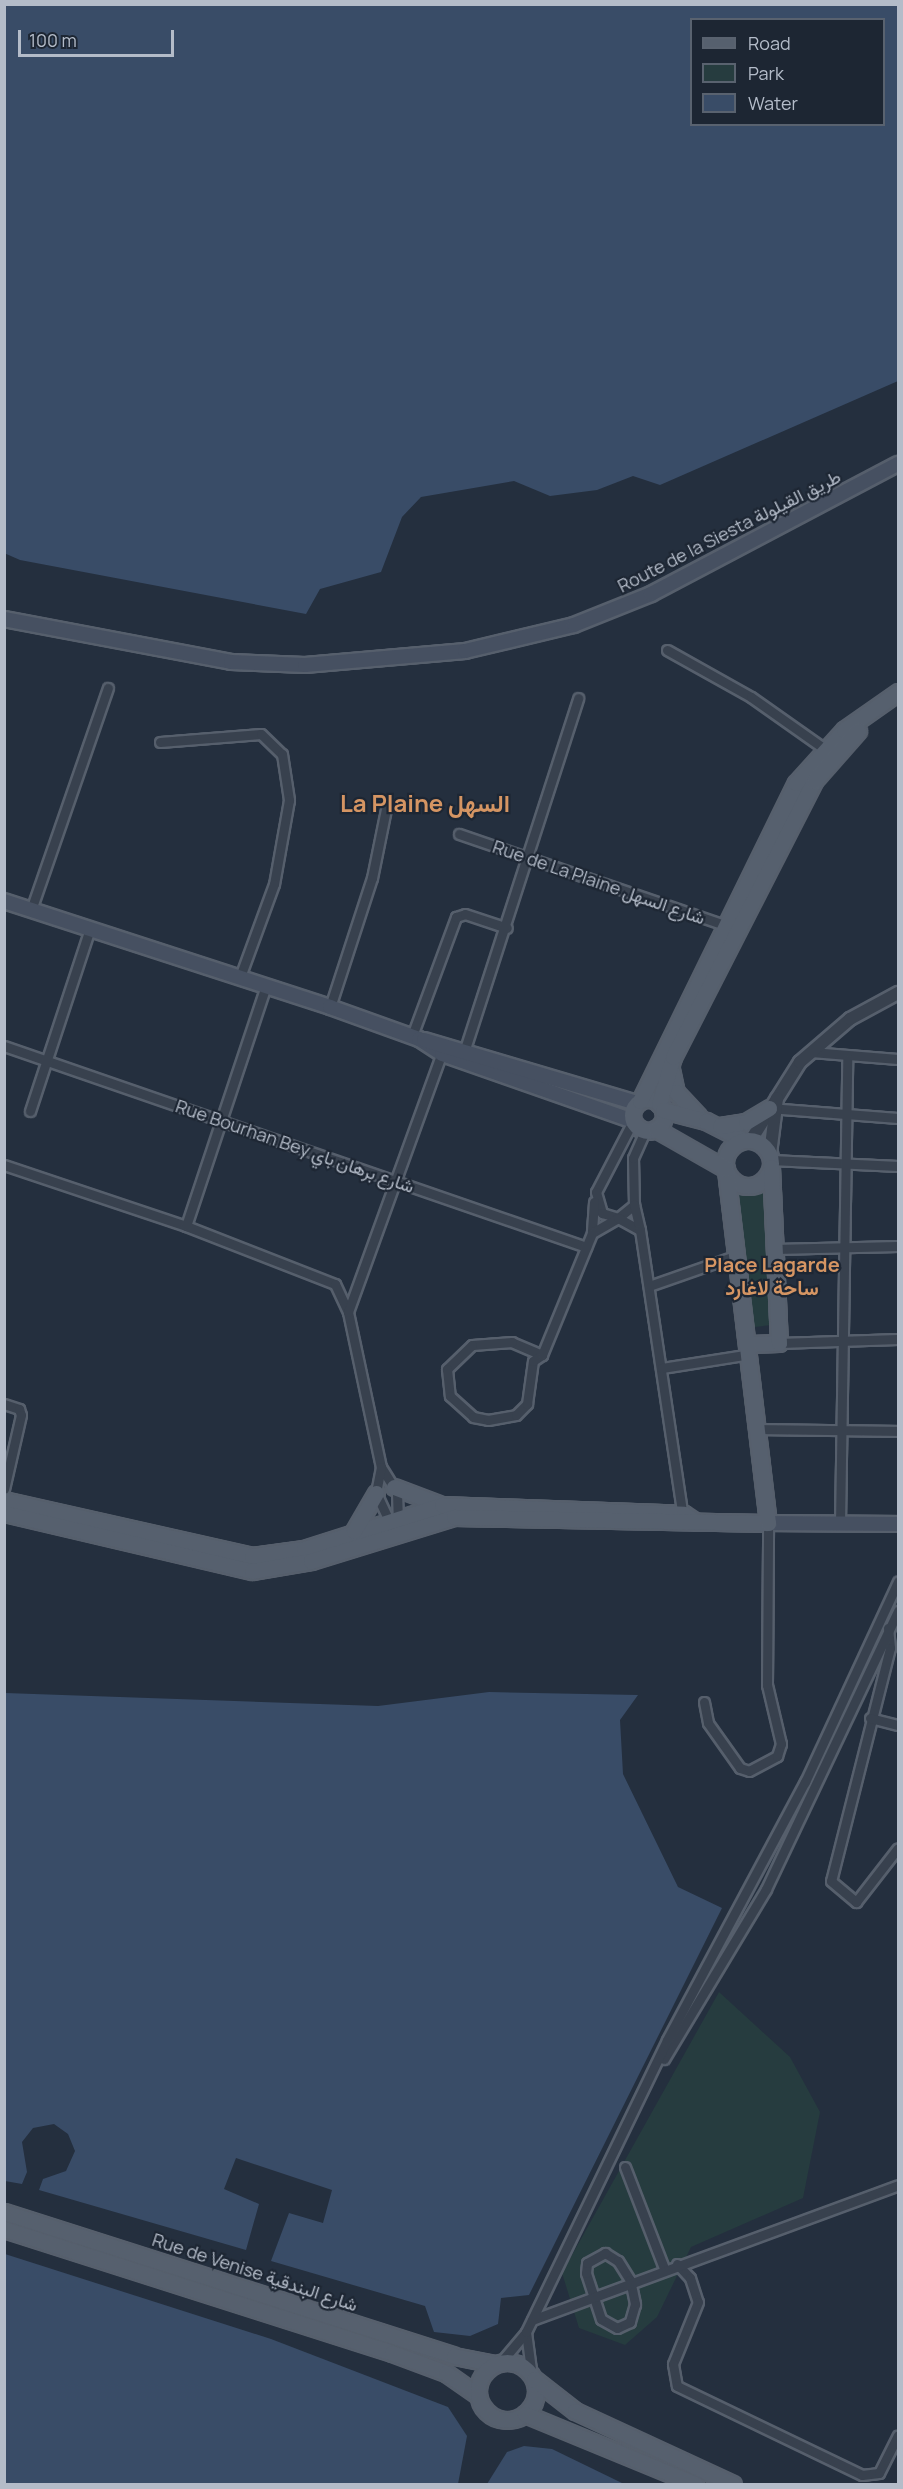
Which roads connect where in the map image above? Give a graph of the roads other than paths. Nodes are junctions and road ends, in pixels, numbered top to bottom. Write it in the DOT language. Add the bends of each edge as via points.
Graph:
graph roads {
  1 [pos="898,464"];
  2 [pos="4,619"];
  3 [pos="667,650"];
  4 [pos="108,688"];
  5 [pos="898,692"];
  6 [pos="578,698"];
  7 [pos="898,703"];
  8 [pos="160,742"];
  9 [pos="829,752"];
  10 [pos="386,809"];
  11 [pos="459,834"];
  12 [pos="528,856"];
  13 [pos="4,901"];
  14 [pos="31,910"];
  15 [pos="507,928"];
  16 [pos="732,928"];
  17 [pos="90,929"];
  18 [pos="240,977"];
  19 [pos="266,986"];
  20 [pos="898,993"];
  21 [pos="330,1007"];
  22 [pos="416,1037"];
  23 [pos="4,1046"];
  24 [pos="443,1048"];
  25 [pos="811,1052"];
  26 [pos="463,1055"];
  27 [pos="673,1057"];
  28 [pos="847,1059"];
  29 [pos="898,1059"];
  30 [pos="46,1060"];
  31 [pos="639,1102"];
  32 [pos="774,1105"];
  33 [pos="661,1107"];
  34 [pos="30,1111"];
  35 [pos="847,1116"];
  36 [pos="898,1118"];
  37 [pos="218,1120"];
  38 [pos="713,1124"];
  39 [pos="644,1127"];
  40 [pos="747,1140"];
  41 [pos="621,1149"];
  42 [pos="633,1158"];
  43 [pos="771,1160"];
  44 [pos="847,1163"];
  45 [pos="4,1165"];
  46 [pos="898,1166"];
  47 [pos="726,1169"];
  48 [pos="399,1181"];
  49 [pos="594,1197"];
  50 [pos="634,1205"];
  51 [pos="618,1218"];
  52 [pos="186,1226"];
  53 [pos="640,1230"];
  54 [pos="592,1233"];
  55 [pos="844,1246"];
  56 [pos="898,1246"];
  57 [pos="586,1247"];
  58 [pos="775,1249"];
  59 [pos="735,1256"];
  60 [pos="649,1286"];
  61 [pos="348,1312"];
  62 [pos="898,1340"];
  63 [pos="841,1341"];
  64 [pos="779,1343"];
  65 [pos="750,1349"];
  66 [pos="542,1355"];
  67 [pos="662,1368"];
  68 [pos="4,1404"];
  69 [pos="843,1427"];
  70 [pos="759,1429"];
  71 [pos="898,1431"];
  72 [pos="381,1467"];
  73 [pos="394,1487"];
  74 [pos="4,1489"];
  75 [pos="376,1493"];
  76 [pos="4,1500"];
  77 [pos="442,1505"];
  78 [pos="4,1513"];
  79 [pos="392,1517"];
  80 [pos="687,1520"];
  81 [pos="768,1523"];
  82 [pos="840,1524"];
  83 [pos="898,1524"];
  84 [pos="354,1531"];
  85 [pos="398,1533"];
  86 [pos="252,1564"];
  87 [pos="898,1582"];
  88 [pos="888,1607"];
  89 [pos="898,1612"];
  90 [pos="881,1622"];
  91 [pos="889,1630"];
  92 [pos="704,1702"];
  93 [pos="870,1718"];
  94 [pos="898,1725"];
  95 [pos="898,1848"];
  96 [pos="661,2063"];
  97 [pos="625,2168"];
  98 [pos="898,2185"];
  99 [pos="4,2212"];
  100 [pos="4,2229"];
  101 [pos="677,2264"];
  102 [pos="664,2268"];
  103 [pos="630,2280"];
  104 [pos="593,2295"];
  105 [pos="532,2320"];
  106 [pos="526,2332"];
  107 [pos="498,2363"];
  108 [pos="533,2378"];
  109 [pos="478,2395"];
  110 [pos="525,2414"];
  111 [pos="898,2435"];
  112 [pos="695,2484"];
  113 [pos="733,2484"];
  1 -- 2 [label="main road, Route de la Siesta طريق القيلولة" via="651,594 574,625 465,651 305,665 231,662"];
  3 -- 9 [label="street" via="752,697"];
  4 -- 14 [label="street"];
  5 -- 9 [label="main road"];
  6 -- 12 [label="street"];
  7 -- 9 [label="main road"];
  8 -- 18 [label="street" via="261,735 282,754 289,800 276,874"];
  9 -- 16 [label="main road"];
  10 -- 21 [label="street" via="372,878"];
  11 -- 12 [label="street, Rue de La Plaine شارع السهل"];
  12 -- 15 [label="street"];
  12 -- 16 [label="street, Rue de La Plaine شارع السهل"];
  13 -- 14 [label="main road"];
  14 -- 17 [label="main road"];
  15 -- 22 [label="street" via="465,914 456,917"];
  15 -- 26 [label="street"];
  16 -- 27 [label="main road"];
  16 -- 31 [label="main road"];
  17 -- 18 [label="main road"];
  17 -- 30 [label="street"];
  18 -- 19 [label="main road"];
  19 -- 21 [label="main road"];
  19 -- 37 [label="street"];
  20 -- 25 [label="street" via="850,1019"];
  21 -- 22 [label="main road"];
  22 -- 24 [label="main road"];
  23 -- 30 [label="street, Rue Bourhan Bey شارع برهان باي"];
  24 -- 26 [label="main road"];
  24 -- 48 [label="street"];
  25 -- 28 [label="street"];
  25 -- 32 [label="street" via="787,1076"];
  26 -- 31 [label="main road" via="608,1099"];
  26 -- 39 [label="main road"];
  27 -- 33 [label="main road"];
  27 -- 38 [label="main road" via="676,1092"];
  28 -- 29 [label="street"];
  28 -- 35 [label="street"];
  30 -- 34 [label="street"];
  30 -- 37 [label="street, Rue Bourhan Bey شارع برهان باي"];
  31 -- 33 [label="main road"];
  31 -- 39 [label="main road"];
  32 -- 35 [label="street"];
  32 -- 38 [label="main road" via="746,1122"];
  32 -- 40 [label="street"];
  32 -- 43 [label="street"];
  33 -- 38 [label="main road"];
  33 -- 39 [label="main road"];
  35 -- 36 [label="street"];
  35 -- 44 [label="street"];
  37 -- 48 [label="street, Rue Bourhan Bey شارع برهان باي"];
  37 -- 52 [label="street"];
  38 -- 40 [label="main road"];
  39 -- 41 [label="street"];
  39 -- 42 [label="street"];
  39 -- 47 [label="main road"];
  40 -- 43 [label="main road"];
  40 -- 47 [label="main road" via="726,1154"];
  41 -- 42 [label="street"];
  41 -- 49 [label="street"];
  42 -- 50 [label="street"];
  43 -- 44 [label="street"];
  43 -- 47 [label="main road" via="764,1181 749,1187 734,1182"];
  43 -- 58 [label="main road"];
  44 -- 46 [label="street"];
  44 -- 55 [label="street"];
  45 -- 52 [label="street"];
  47 -- 59 [label="main road"];
  48 -- 57 [label="street, Rue Bourhan Bey شارع برهان باي"];
  48 -- 61 [label="street"];
  49 -- 51 [label="street" via="602,1213"];
  49 -- 54 [label="street"];
  50 -- 51 [label="street"];
  50 -- 53 [label="street"];
  51 -- 53 [label="street"];
  51 -- 54 [label="street"];
  52 -- 61 [label="street" via="320,1275 335,1284"];
  53 -- 60 [label="street"];
  54 -- 57 [label="street"];
  55 -- 56 [label="street"];
  55 -- 58 [label="street"];
  55 -- 63 [label="street"];
  57 -- 66 [label="street"];
  58 -- 64 [label="main road"];
  59 -- 60 [label="street"];
  59 -- 65 [label="main road"];
  60 -- 67 [label="street"];
  61 -- 72 [label="street"];
  62 -- 63 [label="street"];
  63 -- 64 [label="street"];
  63 -- 69 [label="street"];
  64 -- 65 [label="main road"];
  65 -- 67 [label="street"];
  65 -- 70 [label="main road"];
  66 -- 66 [label="street" via="533,1361 532,1389 516,1414 473,1417 450,1396 447,1369 472,1345 512,1342"];
  67 -- 80 [label="street"];
  68 -- 74 [label="street" via="19,1409 21,1415"];
  69 -- 70 [label="street"];
  69 -- 71 [label="street"];
  69 -- 82 [label="street"];
  70 -- 81 [label="main road"];
  72 -- 73 [label="street"];
  72 -- 75 [label="street"];
  73 -- 77 [label="main road"];
  73 -- 79 [label="street"];
  75 -- 79 [label="street"];
  75 -- 84 [label="main road"];
  76 -- 86 [label="main road"];
  77 -- 79 [label="main road"];
  77 -- 80 [label="main road"];
  78 -- 86 [label="main road"];
  79 -- 84 [label="main road"];
  79 -- 85 [label="street"];
  80 -- 81 [label="main road"];
  80 -- 85 [label="main road" via="454,1517"];
  81 -- 82 [label="main road"];
  81 -- 92 [label="street" via="767,1685 781,1744 777,1756 749,1771 740,1768 708,1723"];
  82 -- 83 [label="main road"];
  84 -- 86 [label="main road"];
  85 -- 86 [label="main road" via="311,1561"];
  87 -- 88 [label="street"];
  88 -- 89 [label="street"];
  88 -- 90 [label="street"];
  89 -- 91 [label="street"];
  90 -- 91 [label="street"];
  90 -- 96 [label="street"];
  91 -- 93 [label="street" via="890,1648"];
  91 -- 96 [label="street" via="766,1889 712,1987"];
  93 -- 94 [label="street"];
  93 -- 95 [label="street" via="831,1881 856,1902"];
  96 -- 105 [label="street"];
  97 -- 102 [label="street"];
  98 -- 101 [label="street"];
  99 -- 107 [label="main road, Rue de Venise شارع البندقية" via="454,2356"];
  100 -- 109 [label="main road, Rue de Venise شارع البندقية" via="392,2353 446,2373"];
  101 -- 102 [label="street"];
  101 -- 111 [label="street" via="697,2290 698,2302 673,2364 677,2386 862,2475 879,2473"];
  102 -- 103 [label="street"];
  103 -- 104 [label="street"];
  103 -- 104 [label="street" via="612,2255 592,2258 586,2273"];
  103 -- 104 [label="street" via="635,2314 617,2328 601,2319"];
  104 -- 105 [label="street"];
  105 -- 106 [label="street"];
  106 -- 107 [label="street"];
  106 -- 108 [label="street"];
  107 -- 108 [label="main road" via="519,2364"];
  107 -- 109 [label="main road" via="482,2377"];
  108 -- 110 [label="main road" via="535,2398"];
  108 -- 113 [label="main road" via="575,2411"];
  109 -- 110 [label="main road" via="498,2418"];
  110 -- 112 [label="main road"];
}
